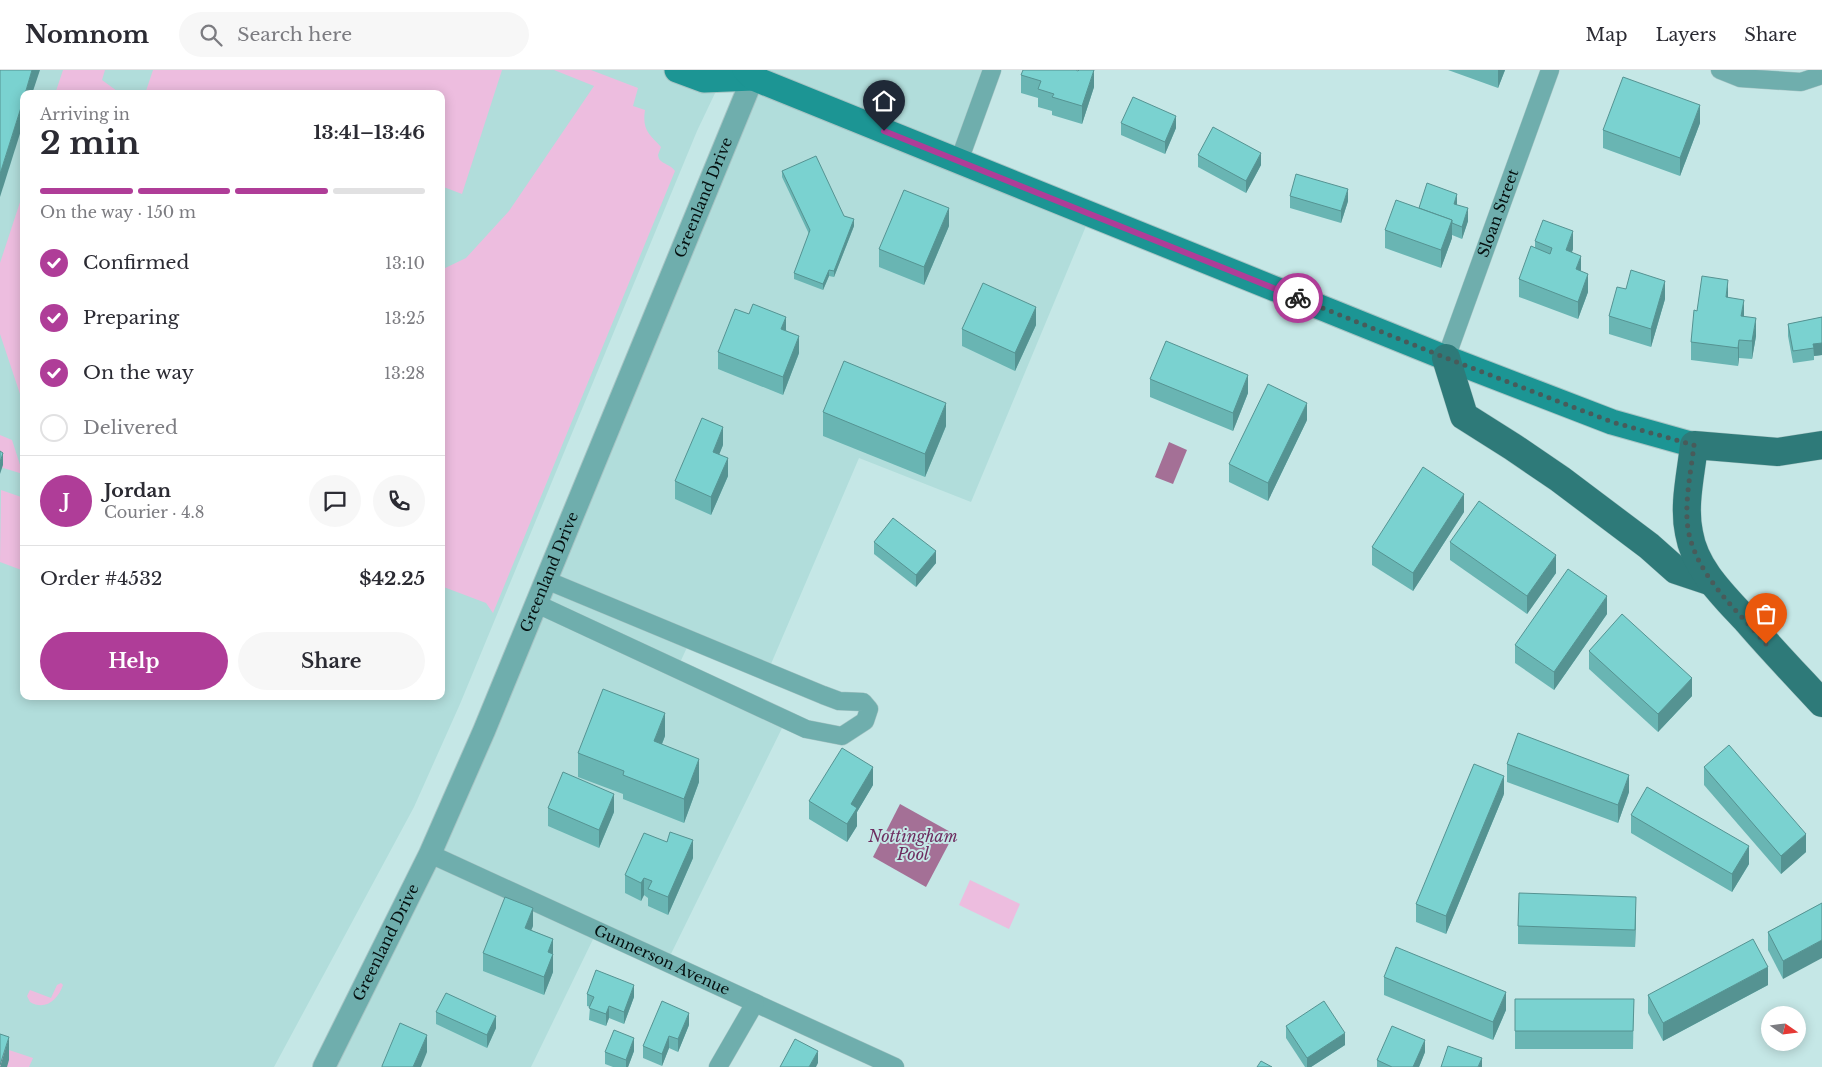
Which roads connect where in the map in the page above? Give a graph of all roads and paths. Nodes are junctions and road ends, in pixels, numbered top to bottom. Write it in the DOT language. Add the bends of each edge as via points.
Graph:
graph roads {
  1 [pos="678,70"];
  2 [pos="992,70"];
  3 [pos="1550,70"];
  4 [pos="1720,70"];
  5 [pos="752,73"];
  6 [pos="1822,75"];
  7 [pos="959,161"];
  8 [pos="1446,358"];
  9 [pos="1694,445"];
  10 [pos="1822,445"];
  11 [pos="546,580"];
  12 [pos="1712,582"];
  13 [pos="537,604"];
  14 [pos="1822,703"];
  15 [pos="430,854"];
  16 [pos="755,1003"];
  17 [pos="324,1067"];
  18 [pos="718,1067"];
  19 [pos="895,1067"];
  1 -- 5 [label="main road" via="704,80"];
  2 -- 7 [label="street"];
  3 -- 8 [label="street, Sloan Street"];
  4 -- 6 [label="street" via="1740,78 1801,82"];
  5 -- 7 [label="main road"];
  5 -- 11 [label="street, Greenland Drive"];
  7 -- 8 [label="main road"];
  8 -- 9 [label="main road" via="1612,422"];
  8 -- 12 [label="main road" via="1464,416 1560,479 1676,570"];
  9 -- 10 [label="main road" via="1778,452"];
  9 -- 12 [label="main road" via="1687,499 1689,533 1698,561"];
  11 -- 13 [label="street, Greenland Drive"];
  11 -- 13 [label="street" via="823,695 839,701 863,702 869,709 865,720 842,736 806,729"];
  12 -- 14 [label="main road"];
  13 -- 15 [label="street, Greenland Drive"];
  15 -- 16 [label="street, Gunnerson Avenue"];
  15 -- 17 [label="street, Greenland Drive"];
  16 -- 18 [label="street"];
  16 -- 19 [label="street, Gunnerson Avenue"];
}
